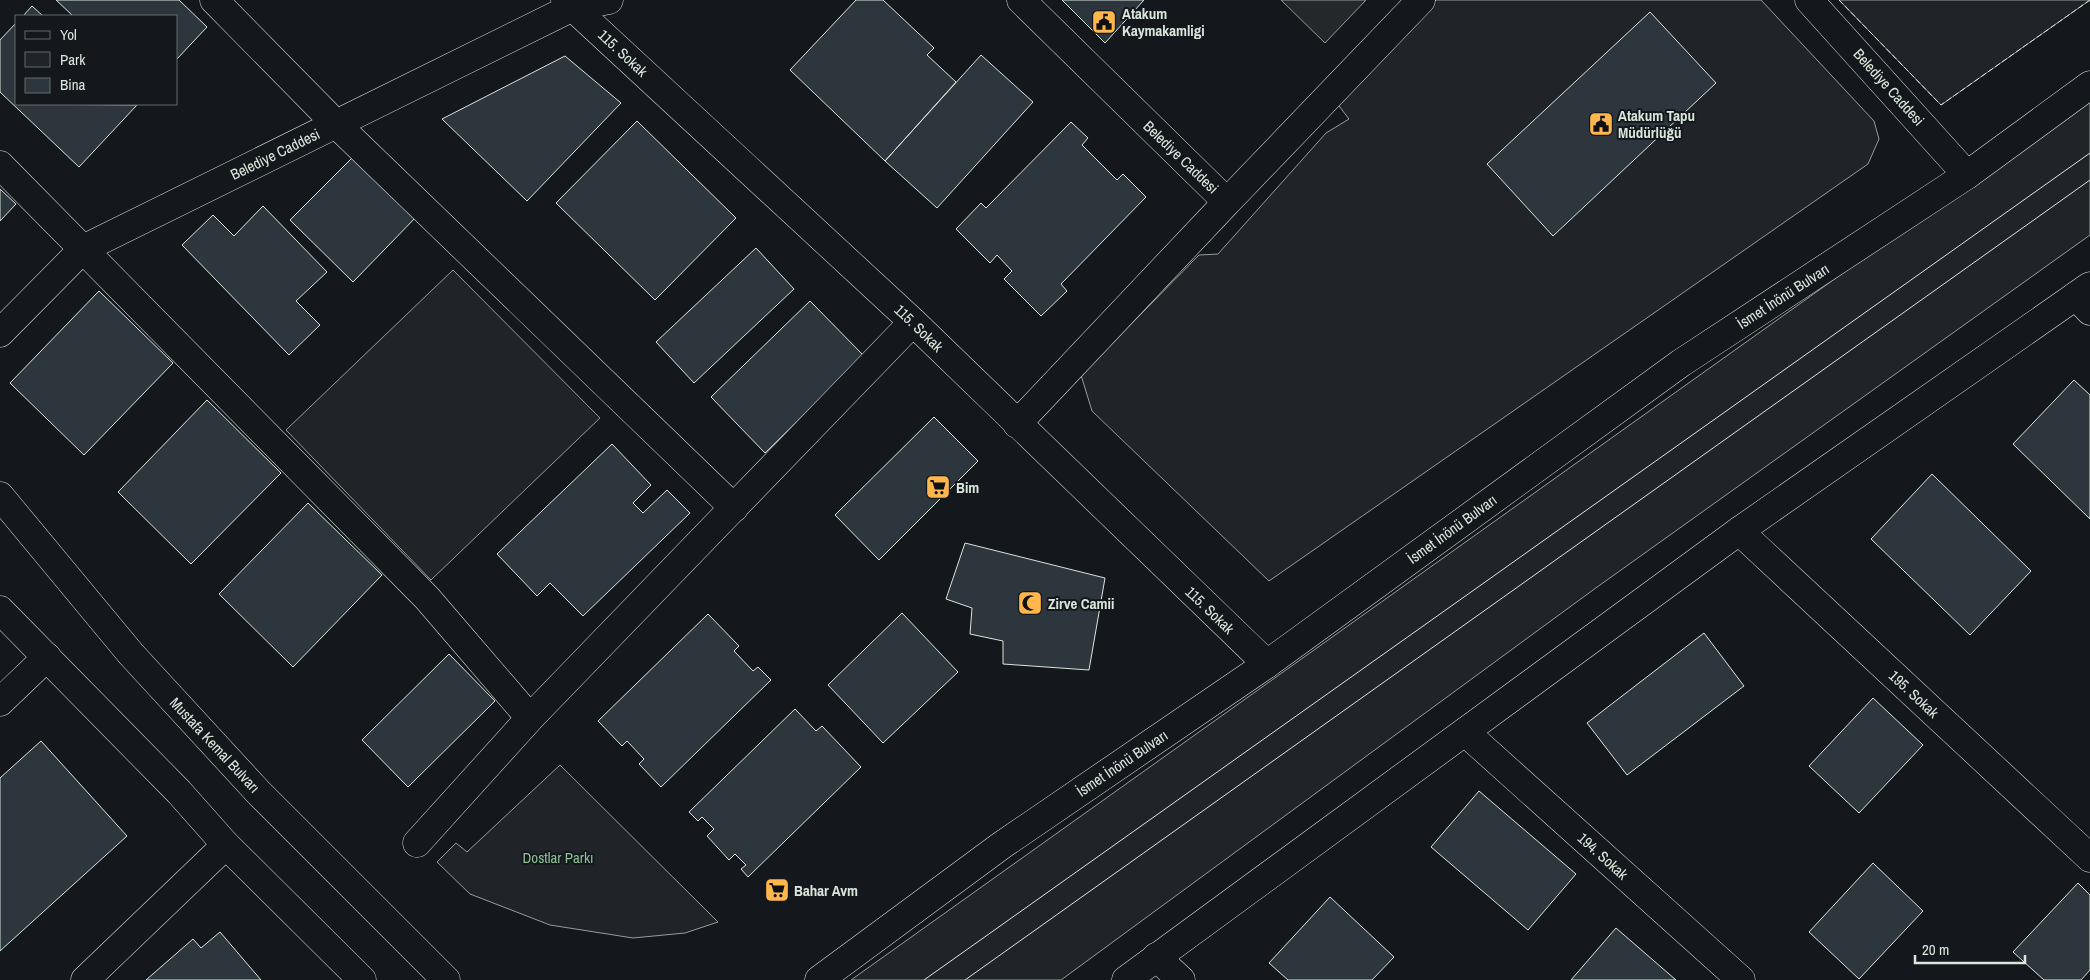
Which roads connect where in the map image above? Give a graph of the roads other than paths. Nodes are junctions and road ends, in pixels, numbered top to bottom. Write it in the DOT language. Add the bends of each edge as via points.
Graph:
graph roads {
  1 [pos="214,0"];
  2 [pos="609,0"];
  3 [pos="1020,0"];
  4 [pos="1421,0"];
  5 [pos="1810,0"];
  6 [pos="572,2"];
  7 [pos="2090,85"];
  8 [pos="336,124"];
  9 [pos="0,164"];
  10 [pos="1967,175"];
  11 [pos="1227,202"];
  12 [pos="83,250"];
  13 [pos="2085,298"];
  14 [pos="914,322"];
  15 [pos="0,332"];
  16 [pos="1017,424"];
  17 [pos="0,496"];
  18 [pos="734,508"];
  19 [pos="1739,531"];
  20 [pos="0,610"];
  21 [pos="46,657"];
  22 [pos="1267,664"];
  23 [pos="0,702"];
  24 [pos="530,718"];
  25 [pos="1466,732"];
  26 [pos="417,843"];
  27 [pos="226,845"];
  28 [pos="2090,858"];
  29 [pos="1156,957"];
  30 [pos="85,980"];
  31 [pos="362,980"];
  32 [pos="446,980"];
  33 [pos="818,980"];
  34 [pos="1126,980"];
  35 [pos="1181,980"];
  36 [pos="1741,980"];
  1 -- 8 [label="street"];
  2 -- 6 [label="street, Belediye Caddesi"];
  3 -- 11 [label="street, Belediye Caddesi"];
  4 -- 11 [label="street, Belediye Caddesi"];
  5 -- 10 [label="street, Belediye Caddesi"];
  6 -- 8 [label="street, Belediye Caddesi"];
  6 -- 14 [label="street, 115. Sokak"];
  7 -- 10 [label="street, İsmet İnönü Bulvarı"];
  8 -- 12 [label="street, Belediye Caddesi"];
  8 -- 18 [label="street"];
  9 -- 12 [label="street"];
  10 -- 22 [label="street, İsmet İnönü Bulvarı" via="1681,363"];
  11 -- 16 [label="street"];
  12 -- 15 [label="street, Belediye Caddesi"];
  12 -- 24 [label="street" via="427,598"];
  13 -- 19 [label="street"];
  14 -- 16 [label="street, 115. Sokak"];
  14 -- 18 [label="street"];
  16 -- 22 [label="street, 115. Sokak"];
  17 -- 32 [label="street, Mustafa Kemal Bulvarı" via="138,662 259,793"];
  18 -- 24 [label="street"];
  19 -- 25 [label="street"];
  19 -- 28 [label="street, 195. Sokak"];
  20 -- 21 [label="street"];
  21 -- 23 [label="street"];
  21 -- 27 [label="street" via="179,792"];
  22 -- 33 [label="street, İsmet İnönü Bulvarı" via="1002,845"];
  24 -- 26 [label="street"];
  25 -- 29 [label="street"];
  25 -- 36 [label="street, 194. Sokak"];
  27 -- 30 [label="street"];
  27 -- 31 [label="street"];
  29 -- 34 [label="street"];
  29 -- 35 [label="street"];
}
